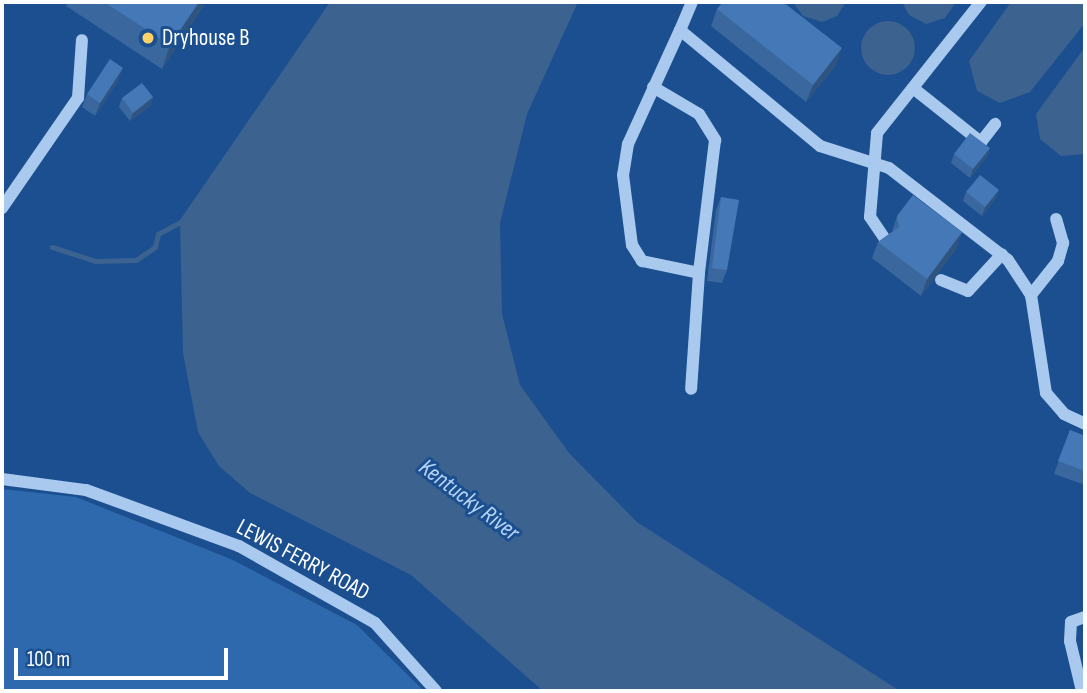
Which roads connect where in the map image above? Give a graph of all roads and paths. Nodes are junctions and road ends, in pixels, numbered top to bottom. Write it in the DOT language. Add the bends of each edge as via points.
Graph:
graph roads {
  1 [pos="692,2"];
  2 [pos="981,2"];
  3 [pos="680,30"];
  4 [pos="82,40"];
  5 [pos="653,86"];
  6 [pos="913,88"];
  7 [pos="995,124"];
  8 [pos="873,159"];
  9 [pos="2,208"];
  10 [pos="1056,219"];
  11 [pos="885,239"];
  12 [pos="1002,254"];
  13 [pos="699,273"];
  14 [pos="941,280"];
  15 [pos="1031,295"];
  16 [pos="691,388"];
  17 [pos="1085,424"];
  18 [pos="2,479"];
  19 [pos="1085,617"];
  20 [pos="436,691"];
  21 [pos="1082,691"];
  1 -- 3 [label="street"];
  2 -- 6 [label="street"];
  3 -- 5 [label="street"];
  3 -- 8 [label="street" via="820,146"];
  4 -- 9 [label="street" via="78,98"];
  5 -- 13 [label="street" via="699,114 715,140"];
  5 -- 13 [label="street" via="628,144 623,176 632,245 657,268"];
  6 -- 7 [label="street" via="981,142"];
  6 -- 8 [label="street" via="877,133"];
  8 -- 11 [label="street" via="870,217"];
  8 -- 12 [label="street"];
  10 -- 15 [label="street" via="1063,243 1058,261"];
  12 -- 14 [label="street" via="968,291"];
  12 -- 15 [label="street"];
  13 -- 16 [label="street"];
  15 -- 17 [label="street" via="1046,393 1064,414"];
  18 -- 20 [label="street, LEWIS FERRY ROAD" via="86,490 239,546 375,623"];
  19 -- 21 [label="street" via="1071,622 1070,632"];
}
